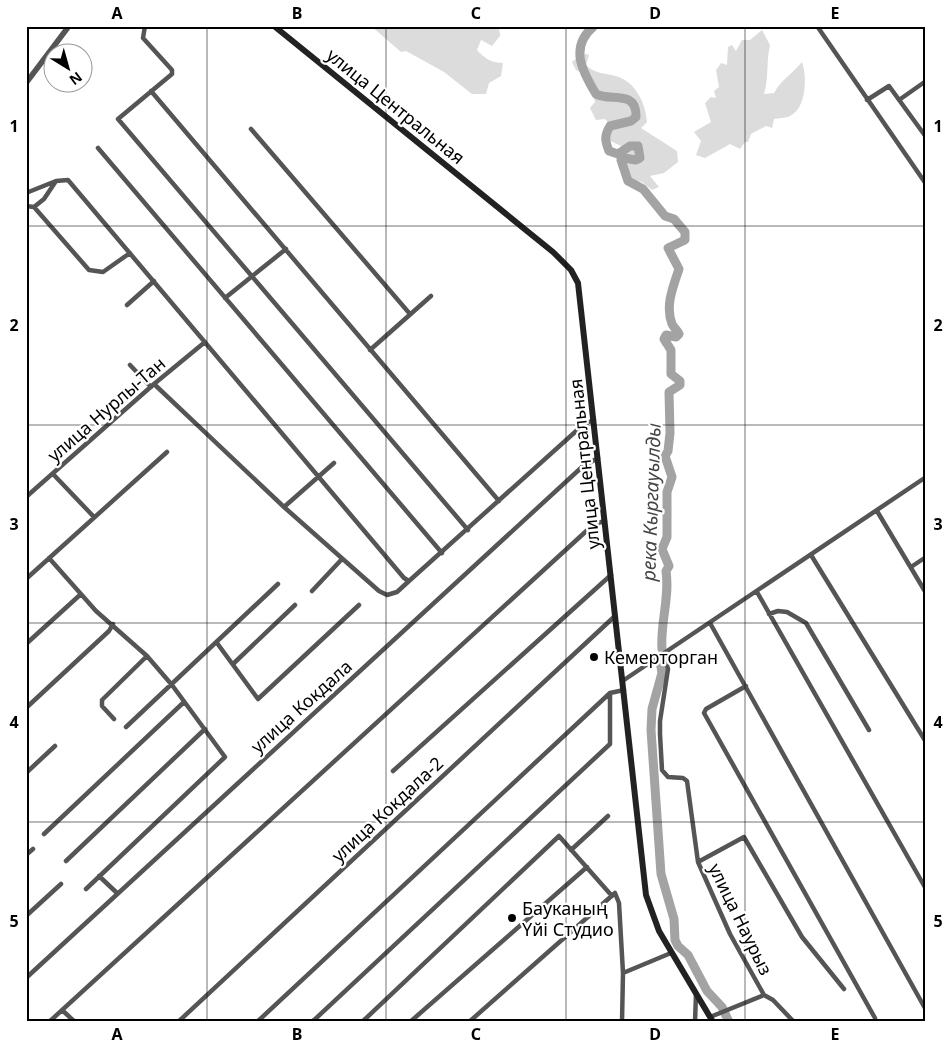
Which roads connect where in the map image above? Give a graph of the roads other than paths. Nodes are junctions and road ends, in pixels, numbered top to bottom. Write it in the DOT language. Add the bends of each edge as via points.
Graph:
graph roads {
  1 [pos="69,26"];
  2 [pos="145,26"];
  3 [pos="274,26"];
  4 [pos="818,26"];
  5 [pos="926,81"];
  6 [pos="26,83"];
  7 [pos="152,91"];
  8 [pos="867,100"];
  9 [pos="899,100"];
  10 [pos="251,129"];
  11 [pos="925,134"];
  12 [pos="98,148"];
  13 [pos="56,181"];
  14 [pos="926,184"];
  15 [pos="26,193"];
  16 [pos="26,206"];
  17 [pos="34,206"];
  18 [pos="286,249"];
  19 [pos="130,253"];
  20 [pos="252,276"];
  21 [pos="154,281"];
  22 [pos="431,296"];
  23 [pos="225,298"];
  24 [pos="127,305"];
  25 [pos="410,314"];
  26 [pos="205,342"];
  27 [pos="370,350"];
  28 [pos="130,365"];
  29 [pos="152,385"];
  30 [pos="594,420"];
  31 [pos="167,452"];
  32 [pos="598,458"];
  33 [pos="334,463"];
  34 [pos="53,474"];
  35 [pos="318,476"];
  36 [pos="926,477"];
  37 [pos="26,498"];
  38 [pos="499,501"];
  39 [pos="284,507"];
  40 [pos="877,510"];
  41 [pos="94,517"];
  42 [pos="604,521"];
  43 [pos="468,530"];
  44 [pos="442,553"];
  45 [pos="811,555"];
  46 [pos="926,557"];
  47 [pos="49,558"];
  48 [pos="342,559"];
  49 [pos="911,567"];
  50 [pos="611,575"];
  51 [pos="26,579"];
  52 [pos="409,581"];
  53 [pos="278,584"];
  54 [pos="312,591"];
  55 [pos="757,592"];
  56 [pos="926,593"];
  57 [pos="81,594"];
  58 [pos="295,605"];
  59 [pos="359,605"];
  60 [pos="769,614"];
  61 [pos="615,616"];
  62 [pos="710,623"];
  63 [pos="112,624"];
  64 [pos="217,642"];
  65 [pos="26,644"];
  66 [pos="664,654"];
  67 [pos="147,656"];
  68 [pos="232,664"];
  69 [pos="624,680"];
  70 [pos="172,684"];
  71 [pos="746,686"];
  72 [pos="625,690"];
  73 [pos="610,693"];
  74 [pos="184,702"];
  75 [pos="26,708"];
  76 [pos="114,719"];
  77 [pos="126,728"];
  78 [pos="205,729"];
  79 [pos="869,730"];
  80 [pos="926,742"];
  81 [pos="55,746"];
  82 [pos="393,772"];
  83 [pos="26,773"];
  84 [pos="608,816"];
  85 [pos="44,834"];
  86 [pos="33,848"];
  87 [pos="571,850"];
  88 [pos="26,854"];
  89 [pos="66,861"];
  90 [pos="698,862"];
  91 [pos="587,867"];
  92 [pos="100,876"];
  93 [pos="61,884"];
  94 [pos="86,889"];
  95 [pos="926,889"];
  96 [pos="117,893"];
  97 [pos="614,895"];
  98 [pos="26,916"];
  99 [pos="671,953"];
  100 [pos="623,973"];
  101 [pos="26,978"];
  102 [pos="844,989"];
  103 [pos="696,994"];
  104 [pos="764,995"];
  105 [pos="62,1010"];
  106 [pos="926,1010"];
  107 [pos="875,1018"];
  108 [pos="711,1019"];
  109 [pos="49,1022"];
  110 [pos="75,1022"];
  111 [pos="178,1022"];
  112 [pos="257,1022"];
  113 [pos="312,1022"];
  114 [pos="362,1022"];
  115 [pos="410,1022"];
  116 [pos="469,1022"];
  117 [pos="622,1022"];
  118 [pos="695,1022"];
  119 [pos="794,1022"];
  1 -- 6 [label="street"];
  2 -- 7 [label="street" via="143,38 172,70 172,74"];
  3 -- 30 [label="main road, улица Центральная" via="540,241 571,270 582,300"];
  4 -- 8 [label="street"];
  5 -- 9 [label="street"];
  7 -- 18 [label="street"];
  7 -- 20 [label="street" via="118,119"];
  8 -- 9 [label="street" via="889,86"];
  8 -- 14 [label="street"];
  9 -- 11 [label="street"];
  10 -- 25 [label="street"];
  12 -- 23 [label="street"];
  13 -- 15 [label="street"];
  13 -- 17 [label="street" via="44,199"];
  13 -- 19 [label="street" via="68,180"];
  16 -- 17 [label="street"];
  17 -- 19 [label="street" via="89,270 103,272"];
  18 -- 20 [label="street"];
  18 -- 27 [label="street"];
  19 -- 21 [label="street"];
  20 -- 23 [label="street"];
  20 -- 43 [label="street"];
  21 -- 24 [label="street"];
  21 -- 26 [label="street"];
  22 -- 25 [label="street"];
  23 -- 44 [label="street"];
  25 -- 27 [label="street"];
  26 -- 29 [label="street, улица Нурлы-Тан"];
  26 -- 35 [label="street"];
  27 -- 38 [label="street"];
  28 -- 29 [label="street"];
  29 -- 34 [label="street, улица Нурлы-Тан"];
  29 -- 39 [label="street"];
  30 -- 32 [label="main road, улица Центральная"];
  30 -- 38 [label="street" via="584,424"];
  31 -- 41 [label="street"];
  32 -- 42 [label="main road, улица Центральная"];
  32 -- 96 [label="street, улица Кокдала" via="582,467"];
  33 -- 35 [label="street"];
  34 -- 37 [label="street, улица Нурлы-Тан"];
  34 -- 41 [label="street"];
  35 -- 39 [label="street"];
  35 -- 52 [label="street"];
  36 -- 40 [label="street"];
  38 -- 43 [label="street"];
  39 -- 48 [label="street"];
  40 -- 45 [label="street"];
  40 -- 49 [label="street"];
  41 -- 47 [label="street"];
  42 -- 50 [label="main road, улица Центральная"];
  42 -- 105 [label="street" via="594,524"];
  43 -- 44 [label="street"];
  44 -- 52 [label="street"];
  45 -- 55 [label="street"];
  45 -- 80 [label="street"];
  46 -- 49 [label="street"];
  47 -- 51 [label="street"];
  47 -- 57 [label="street"];
  48 -- 52 [label="street" via="387,595"];
  48 -- 54 [label="street"];
  49 -- 56 [label="street"];
  50 -- 61 [label="main road, улица Центральная"];
  50 -- 82 [label="street"];
  53 -- 64 [label="street"];
  55 -- 60 [label="street"];
  55 -- 62 [label="street"];
  57 -- 63 [label="street"];
  57 -- 65 [label="street"];
  58 -- 68 [label="street"];
  59 -- 68 [label="street" via="258,699"];
  60 -- 79 [label="street" via="787,612 806,624"];
  60 -- 95 [label="street"];
  61 -- 69 [label="main road, улица Центральная"];
  61 -- 111 [label="street, улица Кокдала-2"];
  62 -- 66 [label="street"];
  62 -- 71 [label="street"];
  63 -- 67 [label="street"];
  63 -- 75 [label="street" via="109,631"];
  64 -- 68 [label="street"];
  64 -- 70 [label="street"];
  66 -- 69 [label="street"];
  66 -- 90 [label="street, улица Наурыз" via="668,669 660,721 662,770 668,777 687,781"];
  67 -- 70 [label="street"];
  67 -- 76 [label="street" via="102,700 102,706"];
  69 -- 72 [label="main road, улица Центральная"];
  70 -- 74 [label="street"];
  70 -- 77 [label="street"];
  71 -- 106 [label="street"];
  71 -- 107 [label="street" via="706,708 704,713"];
  72 -- 73 [label="street"];
  72 -- 99 [label="main road, улица Центральная" via="646,895"];
  73 -- 112 [label="street"];
  73 -- 113 [label="street" via="610,744"];
  74 -- 78 [label="street"];
  74 -- 85 [label="street"];
  78 -- 89 [label="street"];
  78 -- 92 [label="street" via="225,758"];
  81 -- 83 [label="street"];
  84 -- 87 [label="street"];
  86 -- 88 [label="street"];
  87 -- 91 [label="street"];
  87 -- 114 [label="street" via="559,836"];
  90 -- 102 [label="street" via="744,837 802,937"];
  90 -- 104 [label="street, улица Наурыз" via="730,934"];
  91 -- 97 [label="street"];
  91 -- 115 [label="street"];
  92 -- 94 [label="street"];
  92 -- 96 [label="street"];
  93 -- 98 [label="street"];
  96 -- 101 [label="street, улица Кокдала"];
  97 -- 100 [label="street" via="619,903"];
  97 -- 116 [label="street"];
  99 -- 100 [label="street"];
  99 -- 103 [label="main road, улица Центральная"];
  100 -- 117 [label="street"];
  103 -- 108 [label="main road, улица Центральная"];
  103 -- 118 [label="street"];
  104 -- 108 [label="street" via="728,1008"];
  104 -- 119 [label="street, улица Наурыз"];
  105 -- 109 [label="street"];
  105 -- 110 [label="street"];
}
